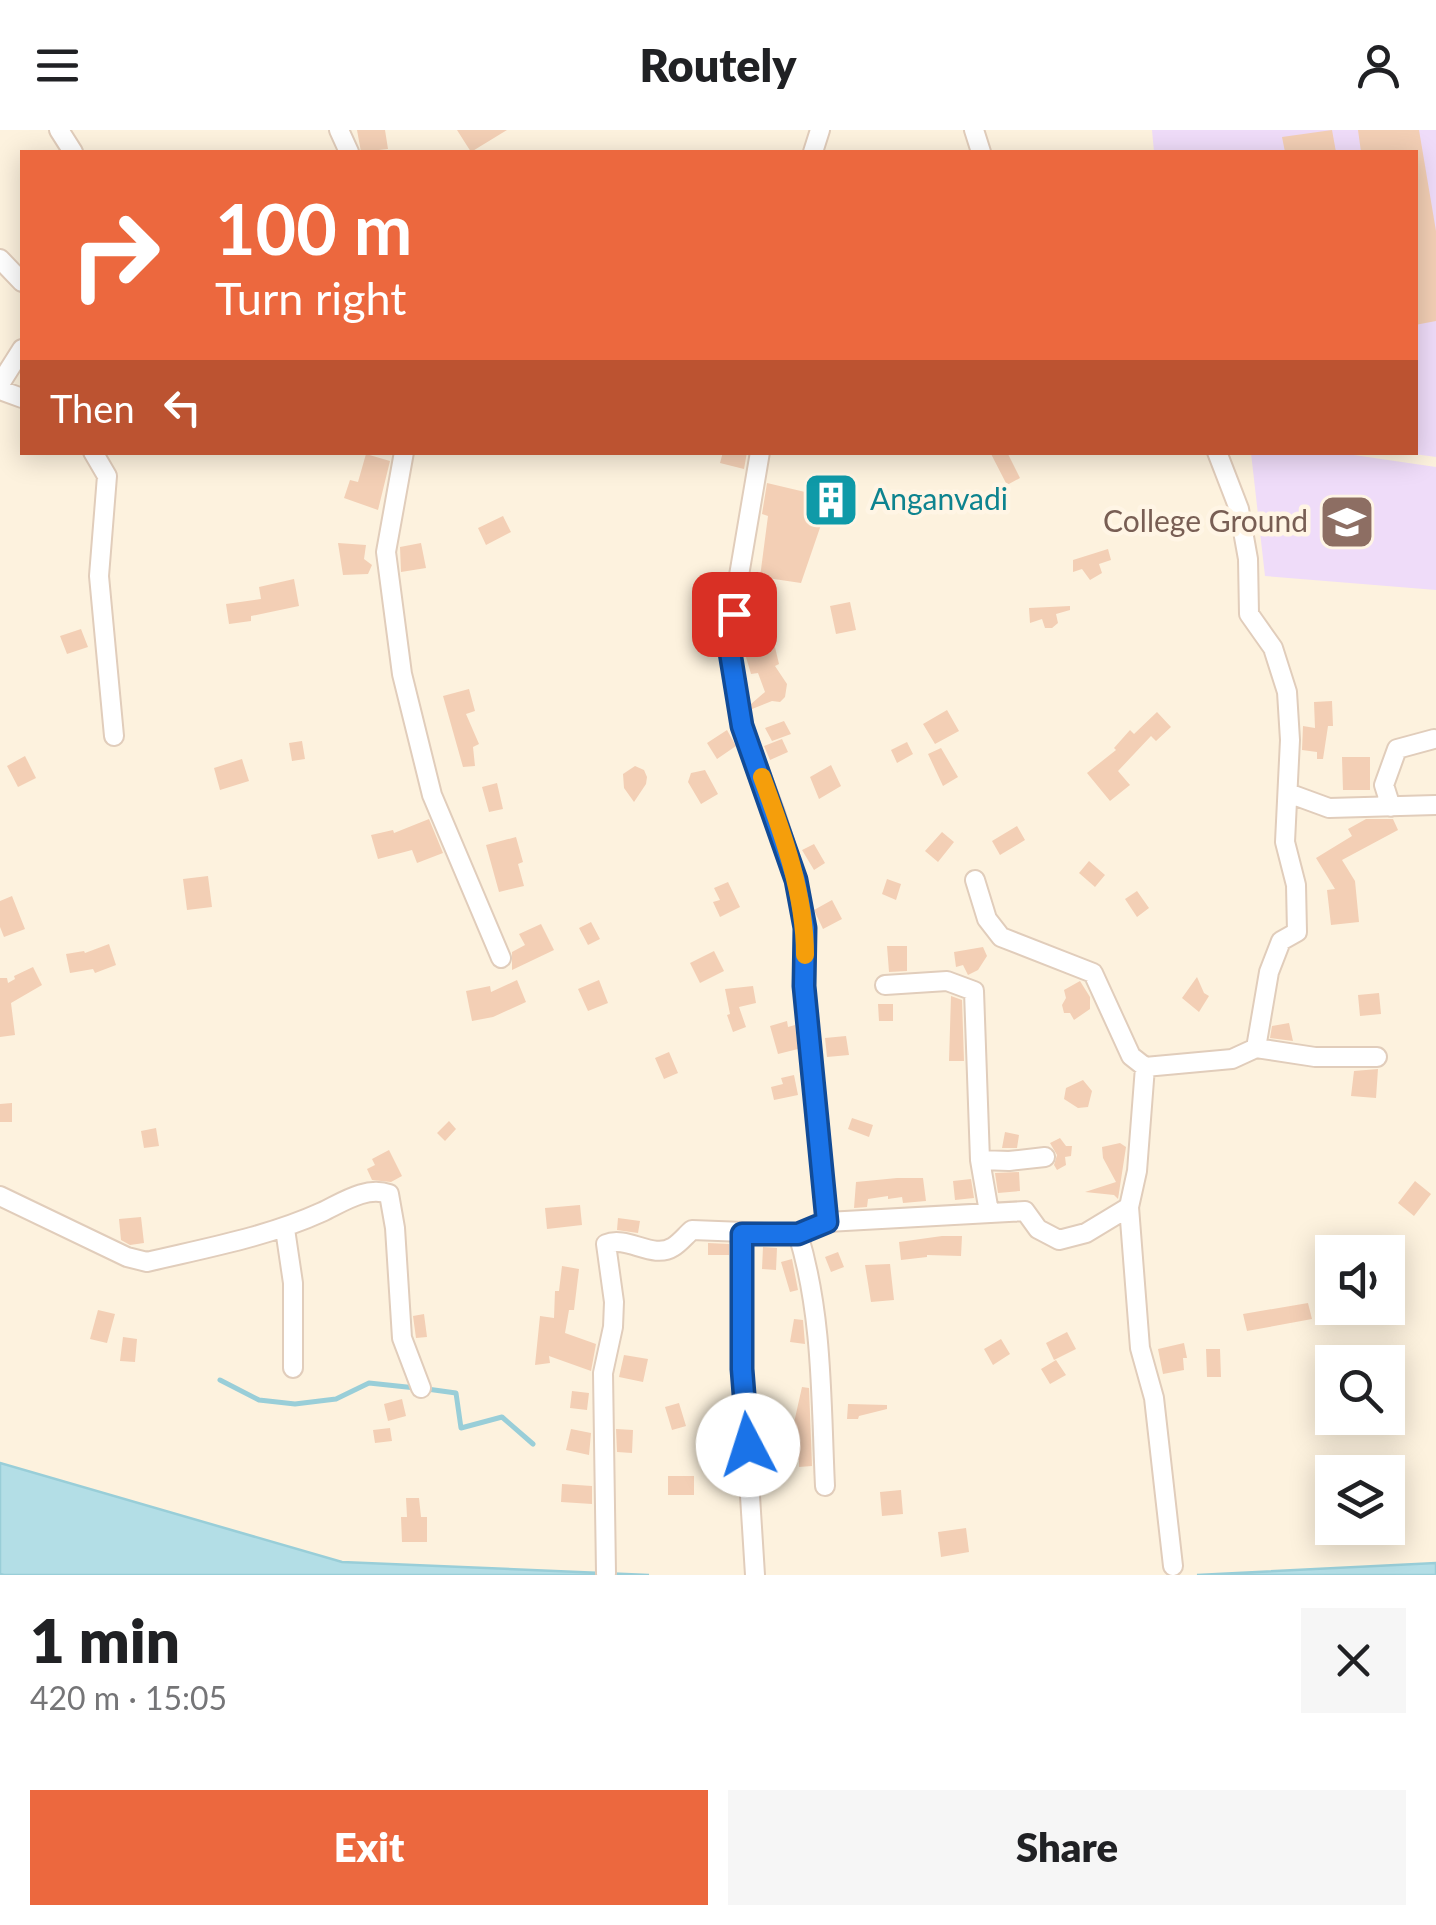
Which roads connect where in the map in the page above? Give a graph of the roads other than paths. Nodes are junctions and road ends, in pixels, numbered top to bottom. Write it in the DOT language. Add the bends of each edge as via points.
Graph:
graph roads {
  1 [pos="0,259"];
  2 [pos="20,280"];
  3 [pos="20,352"];
  4 [pos="0,387"];
  5 [pos="95,455"];
  6 [pos="403,455"];
  7 [pos="759,455"];
  8 [pos="1219,455"];
  9 [pos="114,736"];
  10 [pos="1434,739"];
  11 [pos="1288,793"];
  12 [pos="1436,805"];
  13 [pos="1391,807"];
  14 [pos="975,880"];
  15 [pos="501,958"];
  16 [pos="886,985"];
  17 [pos="1256,1048"];
  18 [pos="1377,1057"];
  19 [pos="1146,1067"];
  20 [pos="1045,1157"];
  21 [pos="980,1160"];
  22 [pos="0,1196"];
  23 [pos="1129,1207"];
  24 [pos="989,1212"];
  25 [pos="827,1222"];
  26 [pos="285,1229"];
  27 [pos="742,1234"];
  28 [pos="798,1234"];
  29 [pos="293,1368"];
  30 [pos="420,1388"];
  31 [pos="825,1486"];
  32 [pos="1173,1566"];
  33 [pos="606,1573"];
  34 [pos="755,1575"];
  1 -- 2 [label="street"];
  3 -- 4 [label="street"];
  5 -- 9 [label="street" via="106,476 99,576"];
  6 -- 15 [label="street" via="386,552 402,674 432,794"];
  7 -- 25 [label="street" via="728,640 742,726 796,880 805,928 804,986"];
  8 -- 11 [label="street" via="1239,508 1249,614 1273,648 1288,692"];
  10 -- 13 [label="street" via="1398,749 1384,785"];
  11 -- 13 [label="street" via="1329,808"];
  11 -- 17 [label="street" via="1285,842 1296,885 1297,932 1281,941 1269,972"];
  12 -- 13 [label="street"];
  14 -- 19 [label="street" via="1000,937 1093,972 1131,1056"];
  16 -- 21 [label="street" via="947,981 974,991"];
  17 -- 18 [label="street"];
  17 -- 19 [label="street" via="1232,1059"];
  19 -- 23 [label="street"];
  20 -- 21 [label="street"];
  21 -- 24 [label="street"];
  22 -- 26 [label="street" via="147,1262"];
  23 -- 24 [label="street" via="1086,1233 1059,1240 1038,1229 1025,1211"];
  23 -- 32 [label="street" via="1140,1348 1154,1398"];
  24 -- 25 [label="street"];
  25 -- 28 [label="street"];
  26 -- 29 [label="street"];
  26 -- 30 [label="street" via="361,1194 389,1194 402,1338"];
  27 -- 28 [label="street"];
  27 -- 33 [label="street" via="692,1230 662,1251 606,1244 614,1302 603,1373"];
  27 -- 34 [label="street" via="742,1369"];
  28 -- 31 [label="street" via="819,1345"];
}
